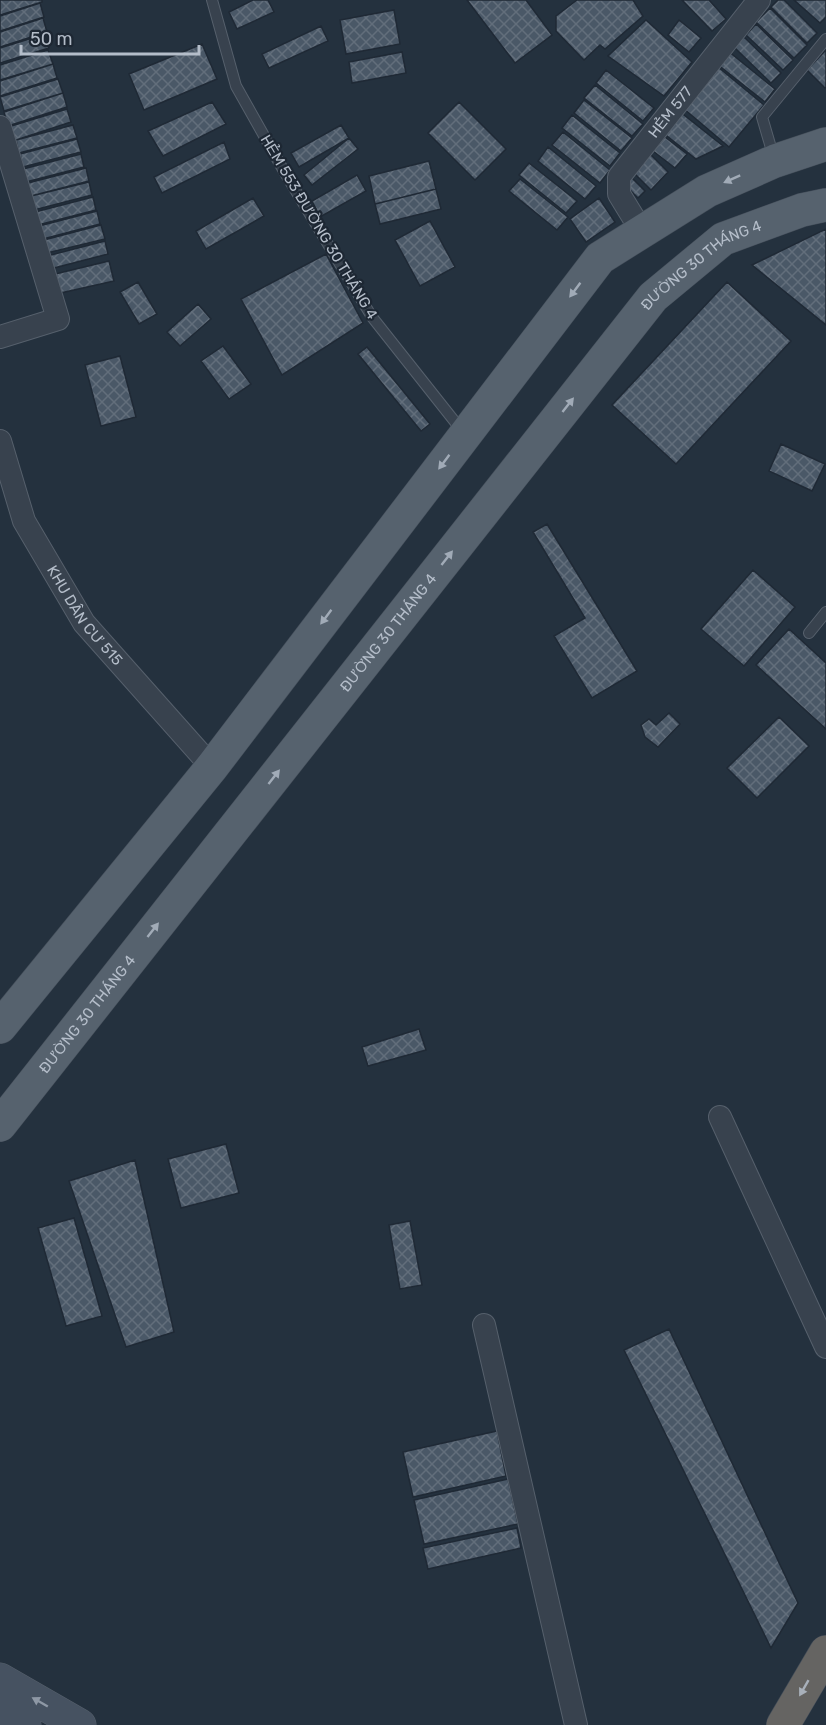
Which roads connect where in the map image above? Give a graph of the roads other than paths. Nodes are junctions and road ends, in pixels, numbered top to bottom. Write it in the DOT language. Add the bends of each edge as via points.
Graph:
graph roads {
  1 [pos="212,0"];
  2 [pos="759,0"];
  3 [pos="826,39"];
  4 [pos="1,136"];
  5 [pos="826,144"];
  6 [pos="775,161"];
  7 [pos="826,205"];
  8 [pos="641,230"];
  9 [pos="0,337"];
  10 [pos="465,435"];
  11 [pos="0,441"];
  12 [pos="826,612"];
  13 [pos="809,633"];
  14 [pos="212,766"];
  15 [pos="1,1023"];
  16 [pos="720,1117"];
  17 [pos="0,1125"];
  18 [pos="484,1325"];
  19 [pos="826,1347"];
  20 [pos="826,1652"];
  21 [pos="0,1679"];
  22 [pos="0,1710"];
  23 [pos="25,1725"];
  24 [pos="80,1725"];
  25 [pos="576,1725"];
  26 [pos="783,1725"];
  1 -- 10 [label="lane, HẺM 553 ĐƯỜNG 30 THÁNG 4" via="236,87 285,173 372,317"];
  2 -- 8 [label="street, HẺM 577" via="619,177 619,194"];
  3 -- 6 [label="lane" via="762,117"];
  4 -- 9 [label="street" via="58,319"];
  5 -- 6 [label="main road"];
  6 -- 8 [label="main road, one-way" via="707,190"];
  17 -- 7 [label="main road, ĐƯỜNG 30 THÁNG 4, one-way" via="653,297 723,239"];
  8 -- 10 [label="main road, one-way" via="600,258"];
  10 -- 14 [label="main road, one-way"];
  11 -- 14 [label="street, KHU DÂN CƯ 515" via="24,521 84,623"];
  12 -- 13 [label="lane"];
  14 -- 15 [label="main road"];
  16 -- 19 [label="street"];
  18 -- 25 [label="street"];
  20 -- 26 [label="highway, one-way"];
  24 -- 21 [label="main road, one-way"];
  22 -- 23 [label="main road"];
}
